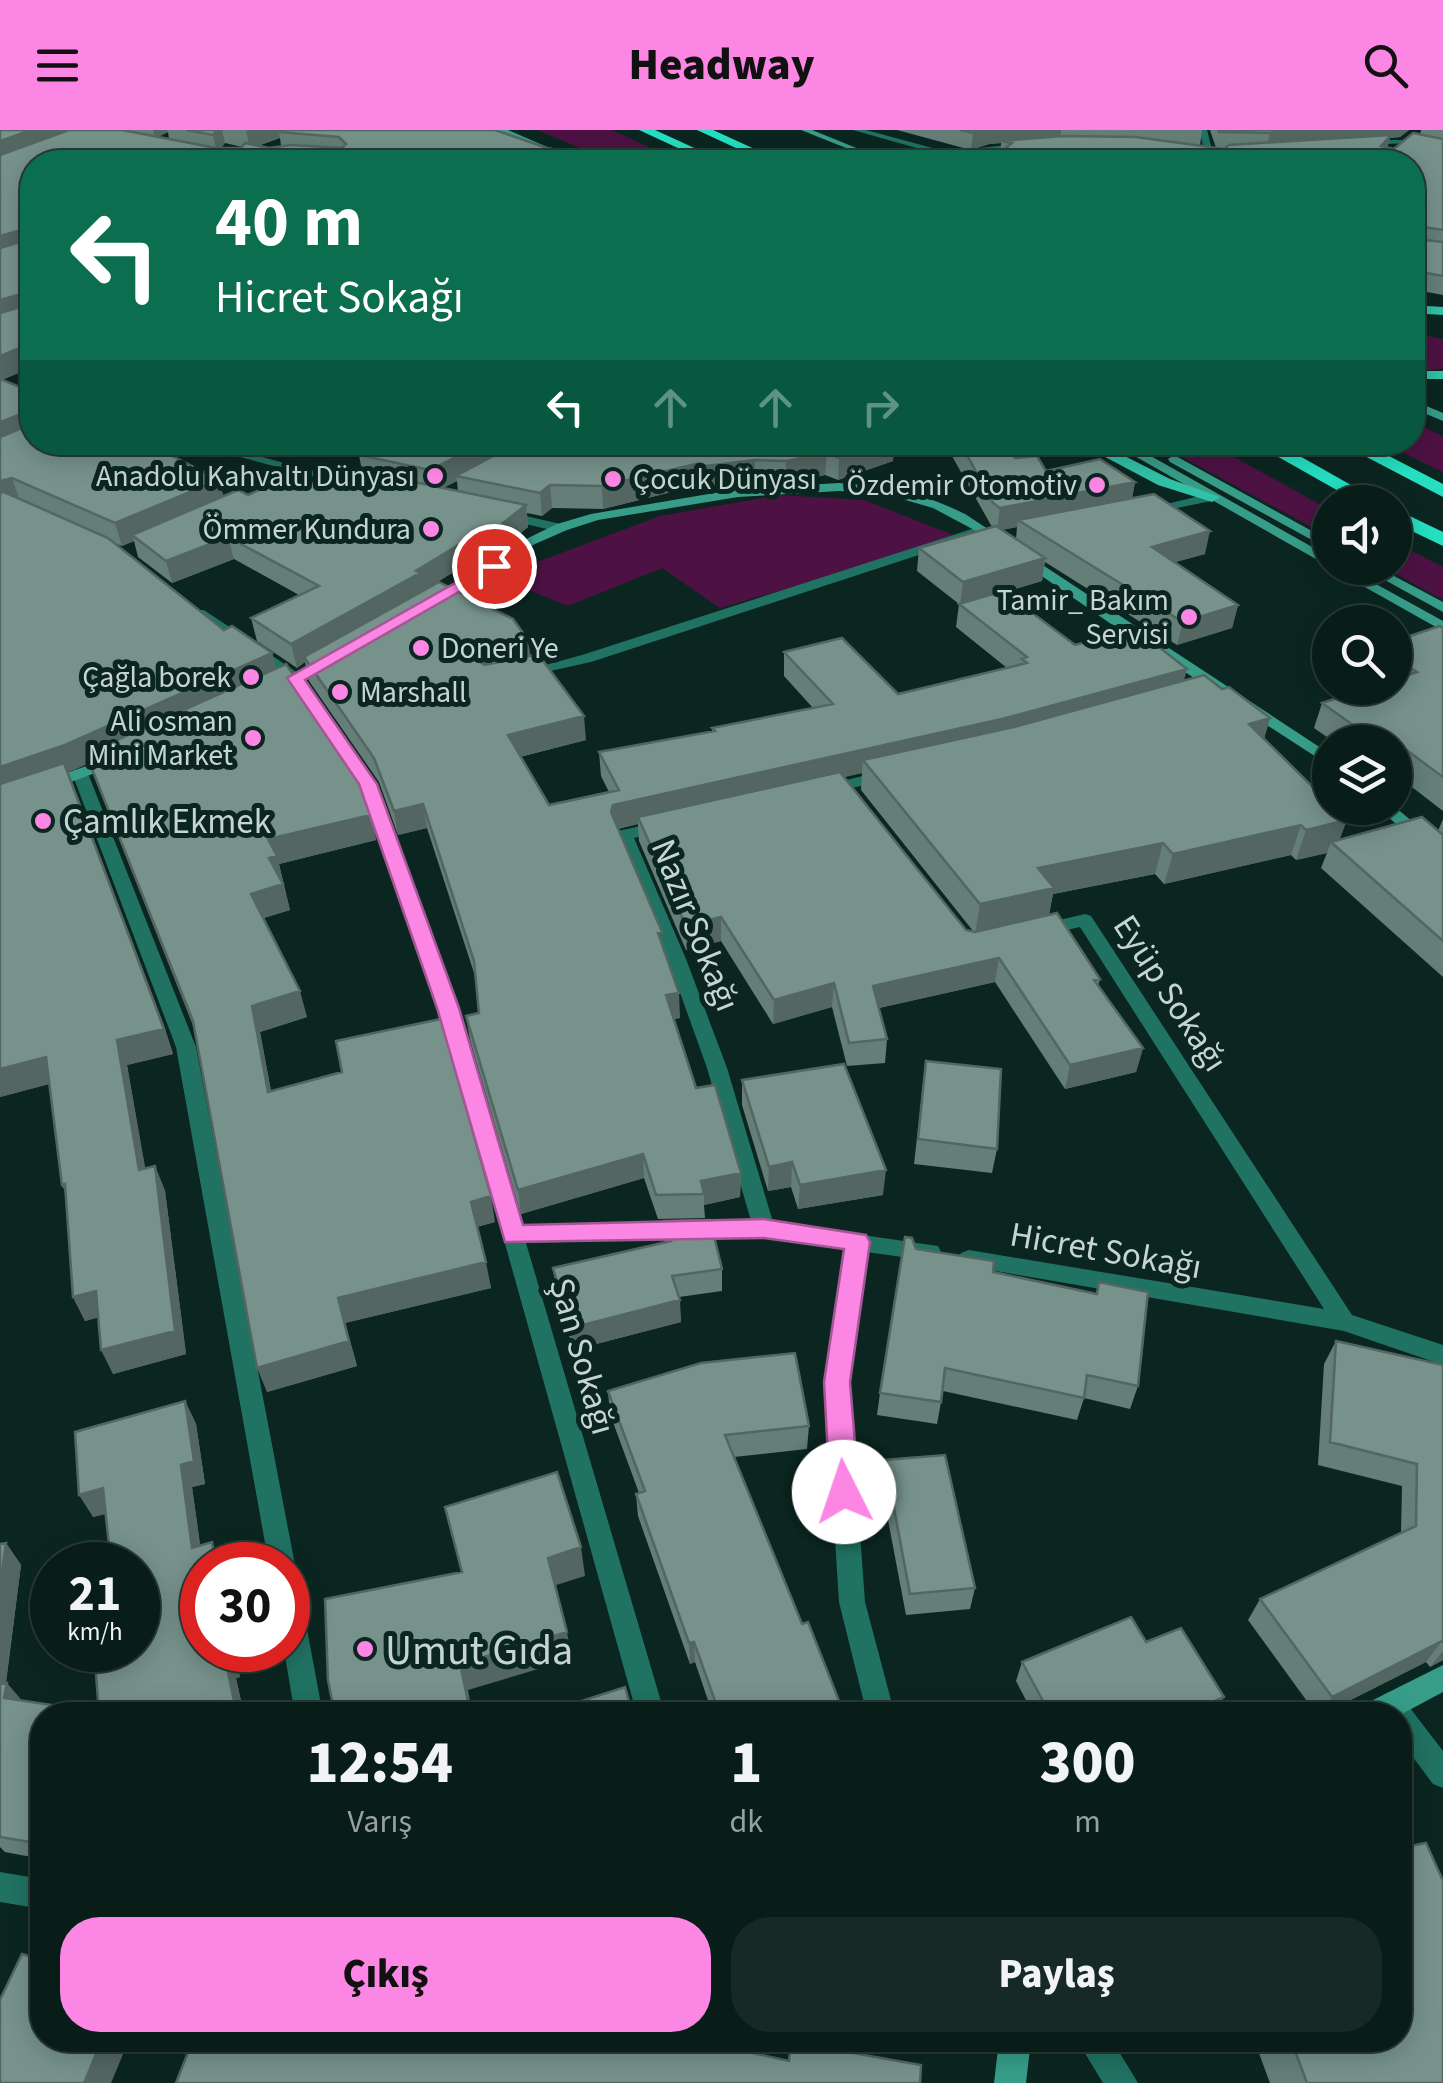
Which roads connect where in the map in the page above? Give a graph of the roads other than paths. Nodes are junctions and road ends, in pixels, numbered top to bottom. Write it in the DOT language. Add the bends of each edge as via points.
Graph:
graph roads {
  1 [pos="500,130"];
  2 [pos="528,130"];
  3 [pos="646,130"];
  4 [pos="703,130"];
  5 [pos="857,130"];
  6 [pos="1419,130"];
  7 [pos="803,133"];
  8 [pos="989,135"];
  9 [pos="1356,143"];
  10 [pos="1408,143"];
  11 [pos="1037,145"];
  12 [pos="1426,146"];
  13 [pos="549,150"];
  14 [pos="575,150"];
  15 [pos="691,150"];
  16 [pos="749,150"];
  17 [pos="839,150"];
  18 [pos="853,150"];
  19 [pos="922,150"];
  20 [pos="980,150"];
  21 [pos="1400,150"];
  22 [pos="240,455"];
  23 [pos="1110,455"];
  24 [pos="1139,455"];
  25 [pos="1167,455"];
  26 [pos="1286,455"];
  27 [pos="1372,455"];
  28 [pos="311,474"];
  29 [pos="294,482"];
  30 [pos="365,485"];
  31 [pos="1341,485"];
  32 [pos="1443,491"];
  33 [pos="1212,497"];
  34 [pos="1139,511"];
  35 [pos="490,512"];
  36 [pos="1412,524"];
  37 [pos="560,528"];
  38 [pos="987,534"];
  39 [pos="1012,536"];
  40 [pos="1312,536"];
  41 [pos="1443,540"];
  42 [pos="1312,553"];
  43 [pos="1369,585"];
  44 [pos="1401,585"];
  45 [pos="176,598"];
  46 [pos="1443,608"];
  47 [pos="411,612"];
  48 [pos="1443,626"];
  49 [pos="345,650"];
  50 [pos="296,678"];
  51 [pos="504,678"];
  52 [pos="1225,688"];
  53 [pos="1206,693"];
  54 [pos="260,694"];
  55 [pos="1312,749"];
  56 [pos="135,752"];
  57 [pos="914,770"];
  58 [pos="81,776"];
  59 [pos="807,794"];
  60 [pos="0,804"];
  61 [pos="679,822"];
  62 [pos="1406,825"];
  63 [pos="1443,856"];
  64 [pos="1028,933"];
  65 [pos="764,1228"];
  66 [pos="514,1235"];
  67 [pos="858,1242"];
  68 [pos="1344,1322"];
  69 [pos="1443,1355"];
  70 [pos="278,1542"];
  71 [pos="301,1672"];
  72 [pos="1443,1678"];
  73 [pos="307,1702"];
  74 [pos="647,1702"];
  75 [pos="878,1702"];
  76 [pos="1407,1702"];
  77 [pos="1412,1738"];
  78 [pos="1443,1774"];
  79 [pos="0,1887"];
  80 [pos="30,1892"];
  81 [pos="1014,2052"];
  82 [pos="1100,2052"];
  83 [pos="1010,2083"];
  84 [pos="1122,2083"];
  1 -- 13 [label="street"];
  2 -- 14 [label="street"];
  3 -- 15 [label="highway"];
  4 -- 16 [label="highway"];
  5 -- 19 [label="street"];
  6 -- 10 [label="street"];
  7 -- 17 [label="street"];
  7 -- 18 [label="street"];
  8 -- 20 [label="street"];
  9 -- 10 [label="street"];
  10 -- 12 [label="street"];
  10 -- 21 [label="street"];
  11 -- 20 [label="street"];
  22 -- 28 [label="street"];
  23 -- 33 [label="main road"];
  24 -- 33 [label="street"];
  25 -- 40 [label="street"];
  26 -- 31 [label="highway"];
  27 -- 32 [label="highway"];
  28 -- 29 [label="street"];
  28 -- 30 [label="street"];
  33 -- 34 [label="street"];
  33 -- 42 [label="street"];
  35 -- 37 [label="street"];
  36 -- 41 [label="highway"];
  37 -- 38 [label="street" via="688,498 854,487 912,495"];
  37 -- 47 [label="street"];
  38 -- 39 [label="street"];
  38 -- 51 [label="street" via="586,659"];
  38 -- 52 [label="street"];
  43 -- 48 [label="street"];
  44 -- 46 [label="street"];
  45 -- 50 [label="street, Şan Sokağı"];
  49 -- 50 [label="street"];
  50 -- 54 [label="street"];
  50 -- 66 [label="street, Şan Sokağı" via="368,784 448,1008"];
  52 -- 53 [label="street"];
  52 -- 55 [label="street"];
  56 -- 58 [label="street"];
  57 -- 59 [label="street" via="849,792"];
  58 -- 60 [label="street"];
  58 -- 70 [label="street" via="186,1047"];
  61 -- 65 [label="street, Nazır Sokağı" via="624,835 717,1068"];
  62 -- 63 [label="street"];
  64 -- 68 [label="street, Eyüp Sokağı" via="1085,920"];
  65 -- 66 [label="street, Hicret Sokağı"];
  65 -- 67 [label="street, Hicret Sokağı"];
  66 -- 74 [label="street, Şan Sokağı"];
  67 -- 68 [label="street, Hicret Sokağı"];
  67 -- 75 [label="street" via="837,1382 852,1602"];
  68 -- 69 [label="street, Hicret Sokağı"];
  71 -- 73 [label="street"];
  72 -- 76 [label="street"];
  77 -- 78 [label="street"];
  79 -- 80 [label="street"];
  81 -- 83 [label="street"];
  82 -- 84 [label="street"];
}
